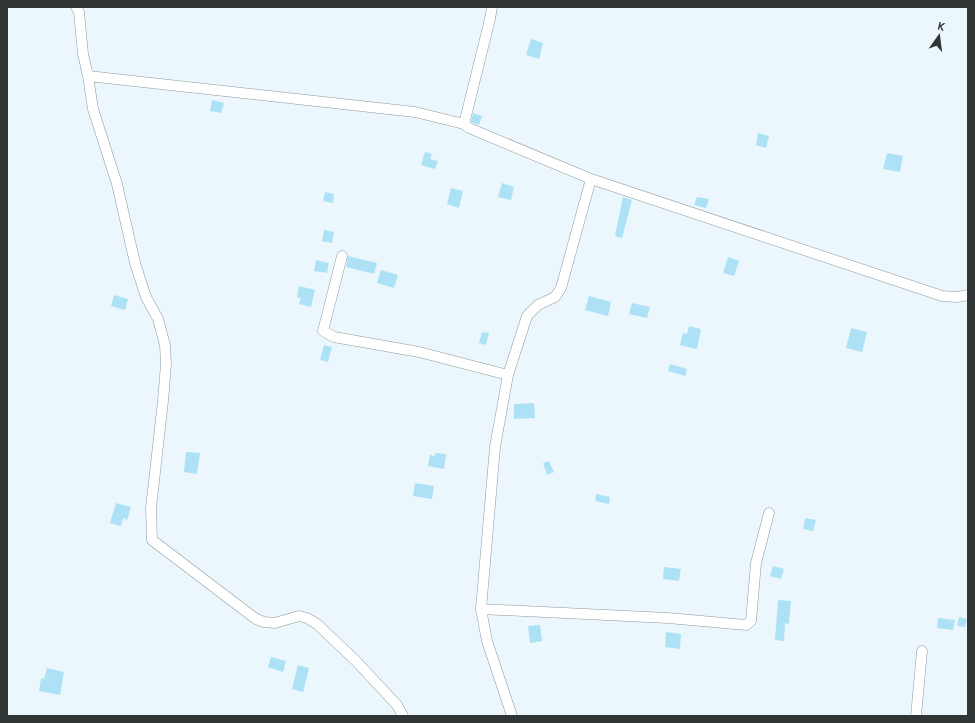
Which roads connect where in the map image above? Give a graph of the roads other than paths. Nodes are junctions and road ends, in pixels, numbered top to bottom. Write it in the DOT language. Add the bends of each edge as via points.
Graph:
graph roads {
  1 [pos="76,7"];
  2 [pos="492,7"];
  3 [pos="88,76"];
  4 [pos="464,124"];
  5 [pos="591,179"];
  6 [pos="342,256"];
  7 [pos="968,295"];
  8 [pos="508,375"];
  9 [pos="769,513"];
  10 [pos="481,609"];
  11 [pos="922,651"];
  12 [pos="403,716"];
  13 [pos="512,716"];
  14 [pos="916,716"];
  1 -- 3 [label="street" via="79,12"];
  2 -- 4 [label="street"];
  3 -- 4 [label="street" via="415,112"];
  3 -- 12 [label="street" via="93,109 117,184 135,263 146,297 158,320 165,345 163,401 151,508 152,540 256,619 275,623 299,616 317,624 355,660"];
  4 -- 5 [label="street"];
  5 -- 7 [label="street" via="942,296"];
  5 -- 8 [label="street" via="561,288 555,297 538,305 527,316"];
  6 -- 8 [label="street" via="323,331 334,337 419,352"];
  8 -- 10 [label="street" via="495,447"];
  9 -- 10 [label="street" via="756,563 751,621 746,625 668,618"];
  10 -- 13 [label="street" via="487,641"];
  11 -- 14 [label="street"];
}
